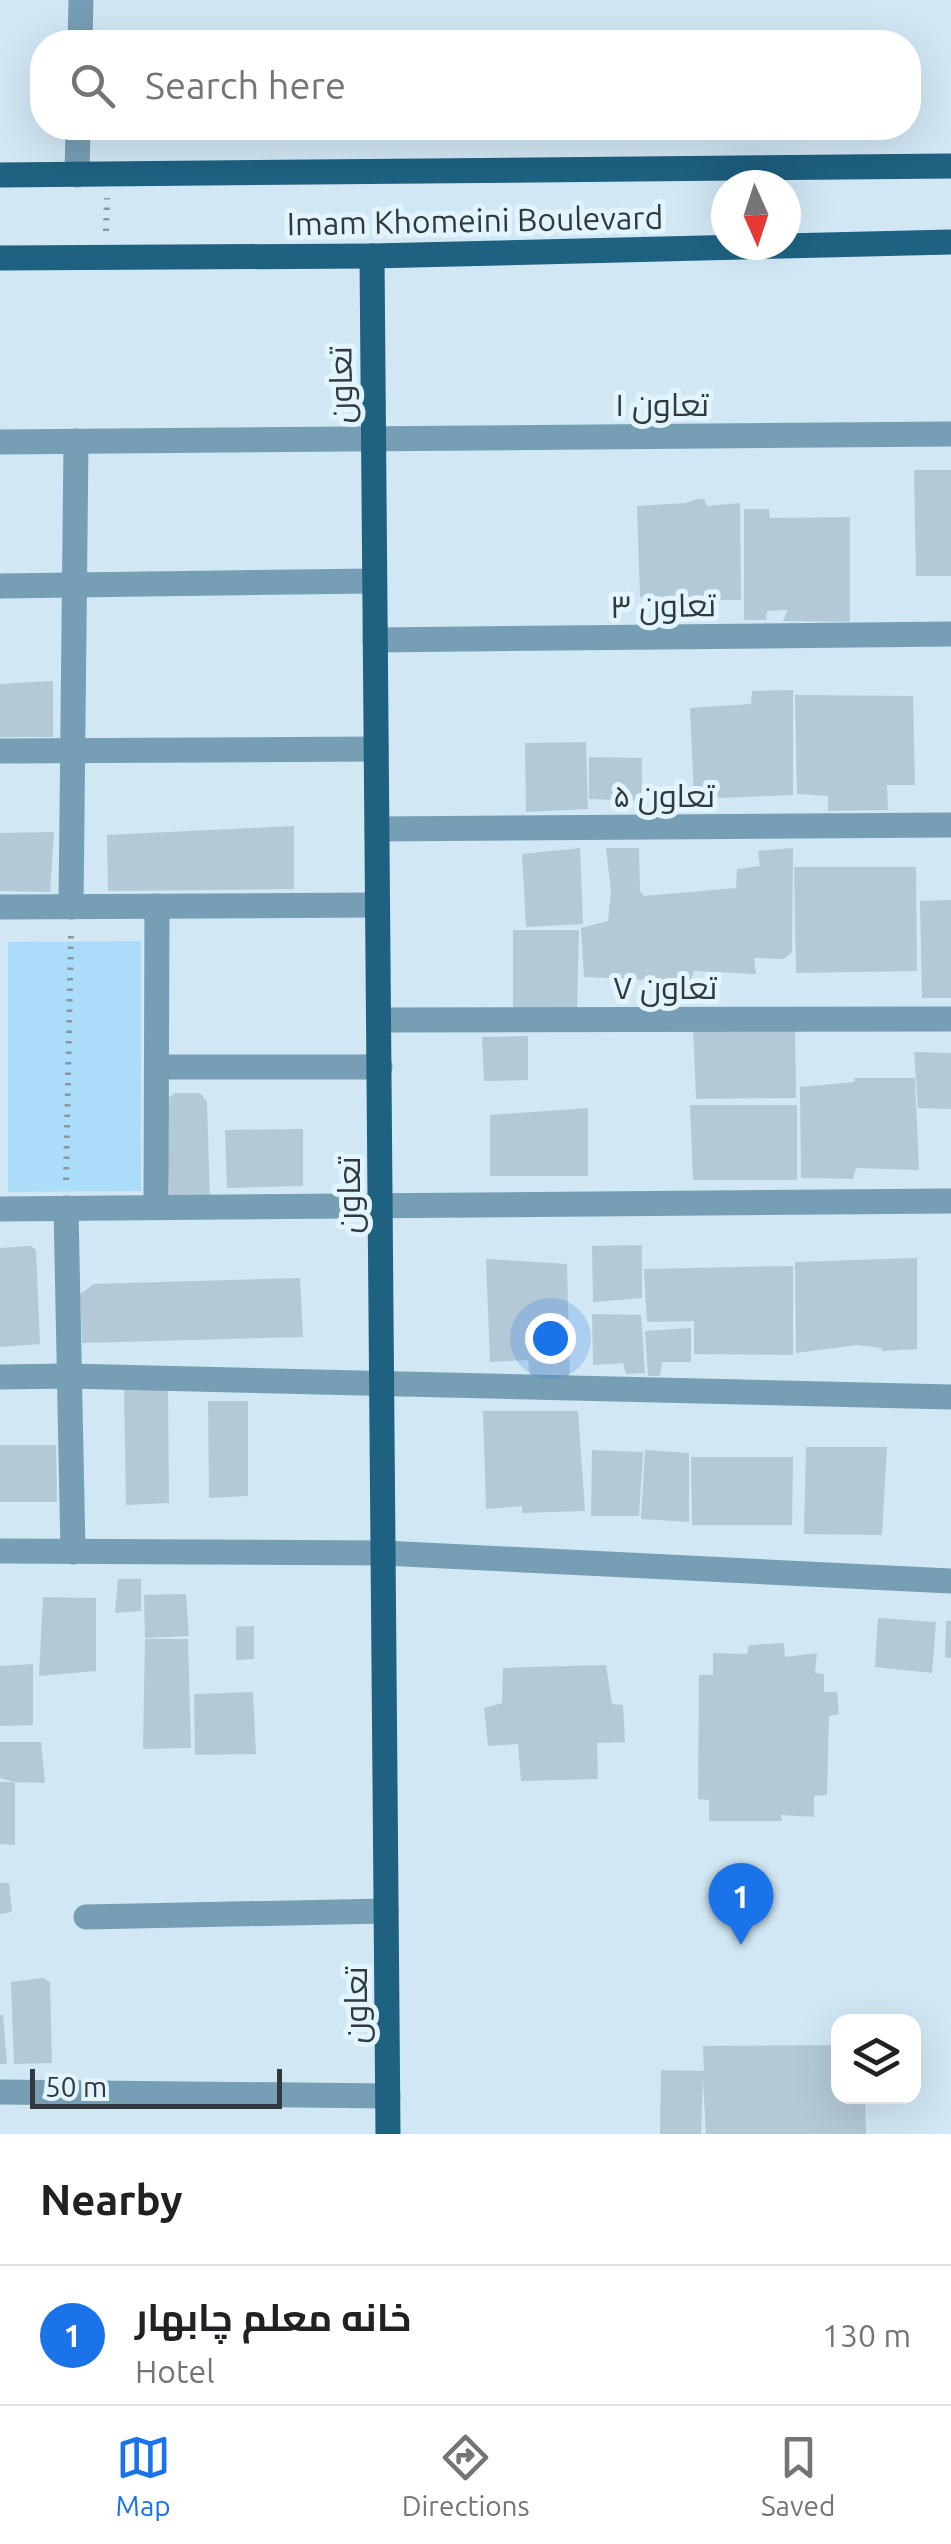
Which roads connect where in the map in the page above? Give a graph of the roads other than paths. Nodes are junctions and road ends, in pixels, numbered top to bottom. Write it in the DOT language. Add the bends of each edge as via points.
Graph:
graph roads {
  1 [pos="81,0"];
  2 [pos="80,30"];
  3 [pos="78,140"];
  4 [pos="951,166"];
  5 [pos="0,175"];
  6 [pos="77,175"];
  7 [pos="951,242"];
  8 [pos="372,256"];
  9 [pos="0,258"];
  10 [pos="951,434"];
  11 [pos="373,438"];
  12 [pos="76,441"];
  13 [pos="0,442"];
  14 [pos="374,581"];
  15 [pos="75,585"];
  16 [pos="0,586"];
  17 [pos="951,634"];
  18 [pos="375,640"];
  19 [pos="376,750"];
  20 [pos="0,751"];
  21 [pos="73,751"];
  22 [pos="951,825"];
  23 [pos="377,830"];
  24 [pos="377,905"];
  25 [pos="157,906"];
  26 [pos="0,907"];
  27 [pos="71,907"];
  28 [pos="951,1019"];
  29 [pos="378,1020"];
  30 [pos="158,1067"];
  31 [pos="380,1067"];
  32 [pos="951,1201"];
  33 [pos="380,1204"];
  34 [pos="156,1207"];
  35 [pos="66,1208"];
  36 [pos="0,1209"];
  37 [pos="69,1376"];
  38 [pos="0,1377"];
  39 [pos="382,1385"];
  40 [pos="951,1398"];
  41 [pos="0,1552"];
  42 [pos="73,1552"];
  43 [pos="384,1553"];
  44 [pos="951,1581"];
  45 [pos="386,1911"];
  46 [pos="86,1917"];
  47 [pos="0,2092"];
  48 [pos="388,2096"];
  49 [pos="388,2134"];
  1 -- 2 [label="street"];
  3 -- 6 [label="street"];
  4 -- 6 [label="main road, Imam Khomeini Boulevard"];
  5 -- 6 [label="main road, Imam Khomeini Boulevard"];
  7 -- 8 [label="main road, Imam Khomeini Boulevard"];
  8 -- 9 [label="main road, Imam Khomeini Boulevard"];
  8 -- 11 [label="main road, تعاون"];
  10 -- 11 [label="street, تعاون ۱"];
  11 -- 12 [label="street, تعاون ۱"];
  11 -- 14 [label="main road, تعاون"];
  12 -- 13 [label="street, تعاون ۱"];
  12 -- 15 [label="street"];
  14 -- 15 [label="street"];
  14 -- 18 [label="main road, تعاون"];
  15 -- 16 [label="street"];
  15 -- 21 [label="street"];
  17 -- 18 [label="street, تعاون ۳"];
  18 -- 19 [label="main road, تعاون"];
  19 -- 21 [label="street"];
  19 -- 23 [label="main road, تعاون"];
  20 -- 21 [label="street"];
  21 -- 27 [label="street"];
  22 -- 23 [label="street, تعاون ۵"];
  23 -- 24 [label="main road, تعاون"];
  24 -- 25 [label="street"];
  24 -- 29 [label="main road, تعاون"];
  25 -- 27 [label="street"];
  25 -- 30 [label="street"];
  26 -- 27 [label="street"];
  28 -- 29 [label="street, تعاون ۷"];
  29 -- 31 [label="main road, تعاون"];
  30 -- 31 [label="street"];
  30 -- 34 [label="street"];
  31 -- 33 [label="main road, تعاون"];
  32 -- 33 [label="street"];
  33 -- 34 [label="street"];
  33 -- 39 [label="main road, تعاون"];
  34 -- 35 [label="street"];
  35 -- 36 [label="street"];
  35 -- 37 [label="street"];
  37 -- 38 [label="street"];
  37 -- 39 [label="street"];
  37 -- 42 [label="street"];
  39 -- 40 [label="street"];
  39 -- 43 [label="main road, تعاون"];
  41 -- 42 [label="street"];
  42 -- 43 [label="street"];
  43 -- 44 [label="street"];
  43 -- 45 [label="main road, تعاون"];
  45 -- 46 [label="street"];
  45 -- 48 [label="main road, تعاون"];
  47 -- 48 [label="street"];
  48 -- 49 [label="main road, تعاون"];
}
